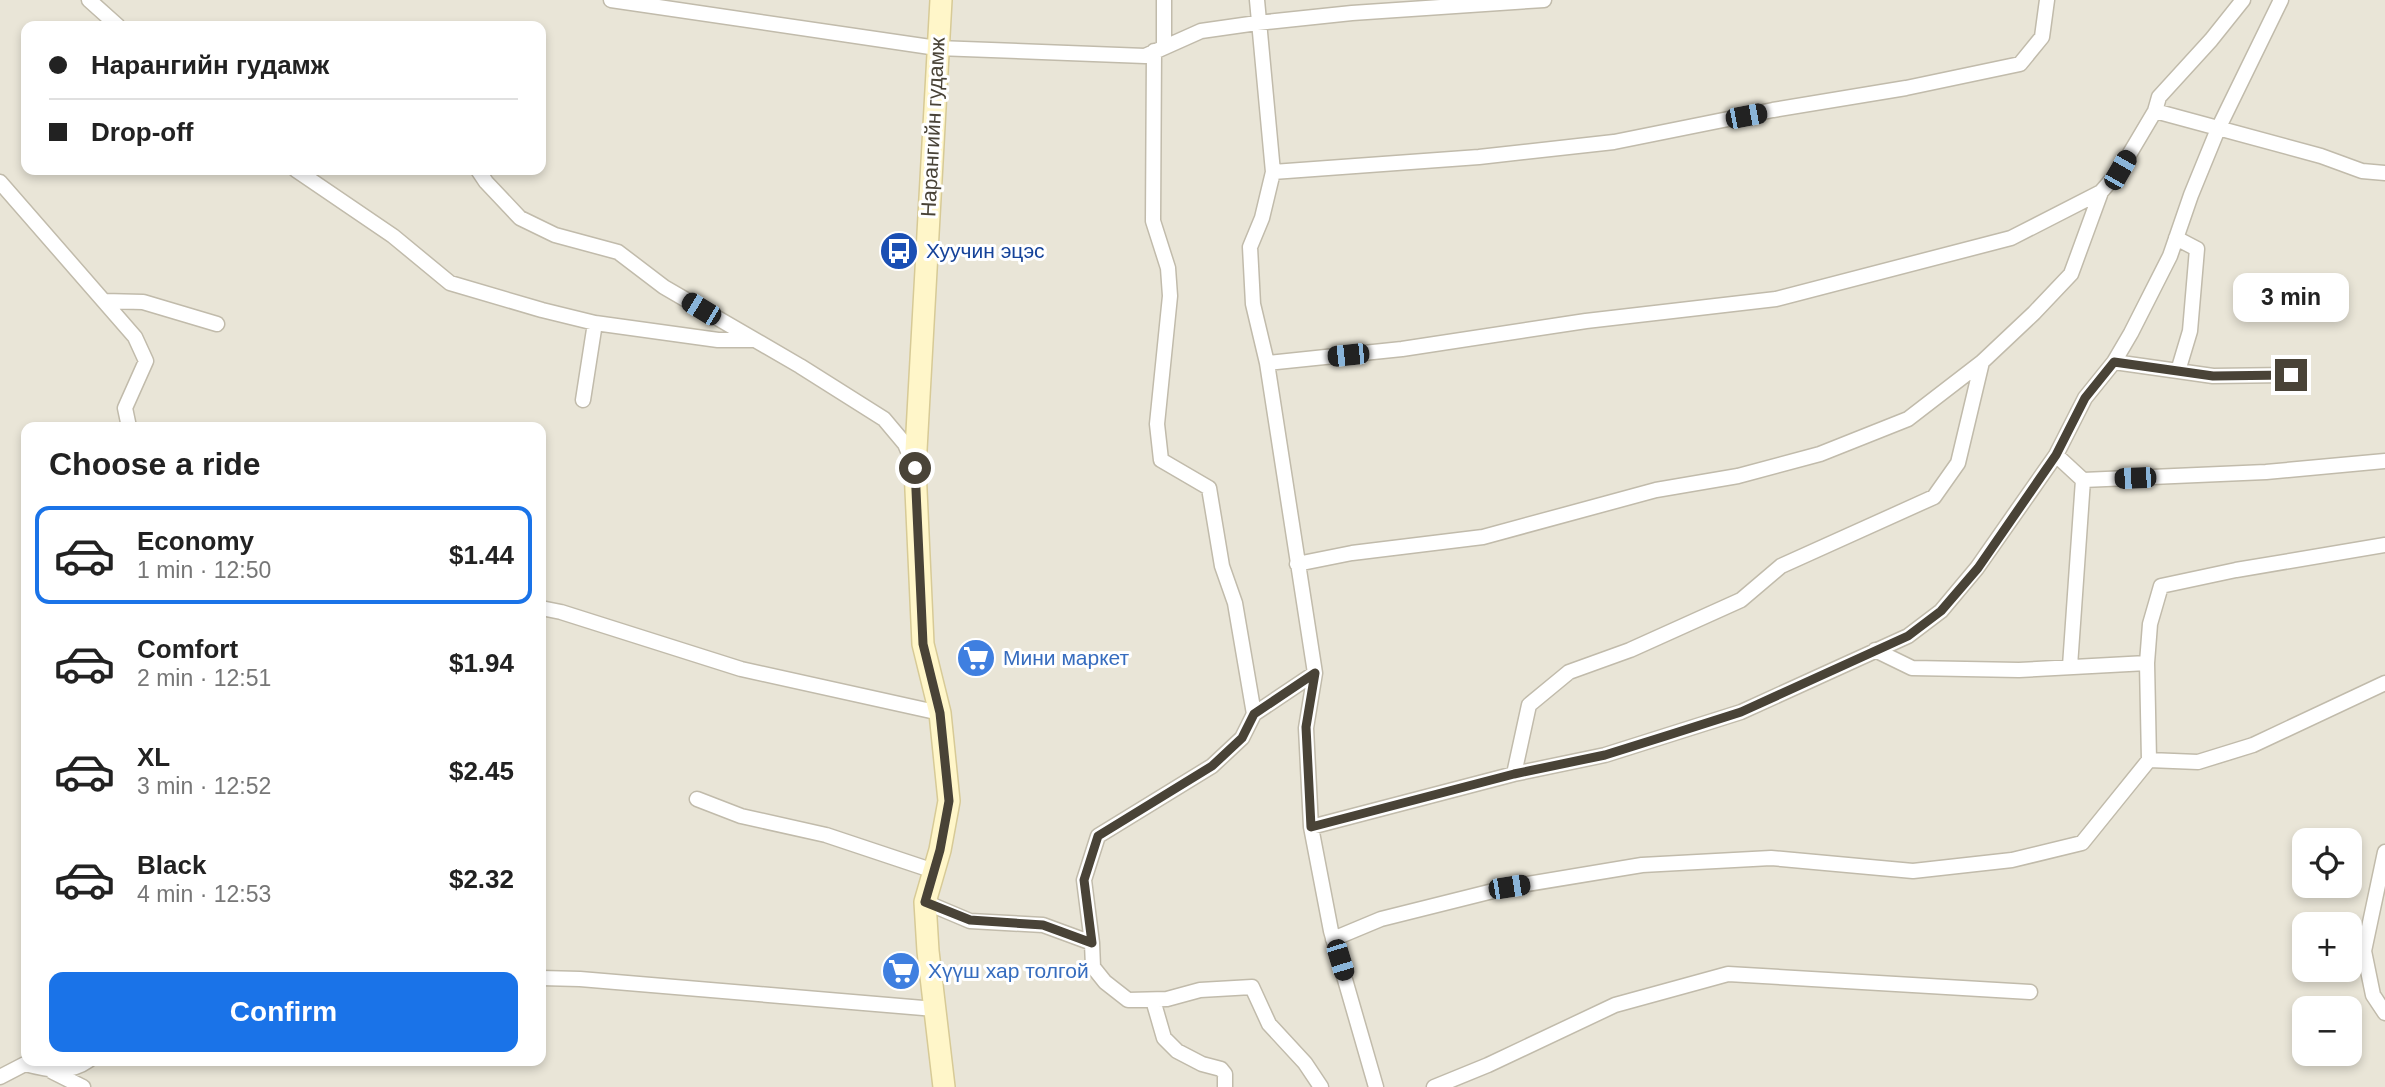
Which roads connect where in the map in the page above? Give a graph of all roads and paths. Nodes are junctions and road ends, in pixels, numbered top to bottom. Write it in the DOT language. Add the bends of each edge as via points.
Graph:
graph roads {
  1 [pos="89,0"];
  2 [pos="611,0"];
  3 [pos="941,0"];
  4 [pos="1164,0"];
  5 [pos="1256,0"];
  6 [pos="1544,0"];
  7 [pos="2047,0"];
  8 [pos="2243,0"];
  9 [pos="2281,0"];
  10 [pos="112,21"];
  11 [pos="1257,23"];
  12 [pos="937,48"];
  13 [pos="1159,49"];
  14 [pos="2155,111"];
  15 [pos="2218,129"];
  16 [pos="1273,172"];
  17 [pos="2385,173"];
  18 [pos="303,175"];
  19 [pos="481,175"];
  20 [pos="0,182"];
  21 [pos="2101,192"];
  22 [pos="2176,239"];
  23 [pos="104,301"];
  24 [pos="595,323"];
  25 [pos="217,324"];
  26 [pos="754,340"];
  27 [pos="1982,362"];
  28 [pos="2114,362"];
  29 [pos="1267,363"];
  30 [pos="2178,371"];
  31 [pos="2291,375"];
  32 [pos="583,400"];
  33 [pos="128,422"];
  34 [pos="2056,455"];
  35 [pos="2385,461"];
  36 [pos="915,468"];
  37 [pos="2083,480"];
  38 [pos="2385,545"];
  39 [pos="1297,564"];
  40 [pos="546,609"];
  41 [pos="1875,650"];
  42 [pos="2147,663"];
  43 [pos="2070,666"];
  44 [pos="1315,673"];
  45 [pos="2385,683"];
  46 [pos="940,713"];
  47 [pos="1254,714"];
  48 [pos="2149,760"];
  49 [pos="1514,774"];
  50 [pos="697,799"];
  51 [pos="1311,827"];
  52 [pos="2385,852"];
  53 [pos="934,871"];
  54 [pos="925,902"];
  55 [pos="1333,939"];
  56 [pos="1092,943"];
  57 [pos="546,978"];
  58 [pos="2030,992"];
  59 [pos="1153,1000"];
  60 [pos="935,1009"];
  61 [pos="2385,1013"];
  62 [pos="21,1066"];
  63 [pos="33,1066"];
  64 [pos="82,1066"];
  65 [pos="53,1071"];
  66 [pos="0,1077"];
  67 [pos="83,1087"];
  68 [pos="944,1087"];
  69 [pos="1225,1087"];
  70 [pos="1321,1087"];
  71 [pos="1376,1087"];
  72 [pos="1434,1087"];
  1 -- 10 [label="street"];
  2 -- 12 [label="street"];
  3 -- 12 [label="main road, Нарангийн гудамж"];
  4 -- 13 [label="street"];
  5 -- 11 [label="street"];
  6 -- 11 [label="street"];
  7 -- 16 [label="street" via="2042,37 2020,64 1614,142 1479,158"];
  8 -- 14 [label="street" via="2159,97"];
  9 -- 15 [label="street"];
  11 -- 13 [label="street" via="1201,31"];
  11 -- 16 [label="street"];
  12 -- 13 [label="street" via="1145,56"];
  12 -- 36 [label="main road, Нарангийн гудамж"];
  13 -- 47 [label="street" via="1153,221 1168,268 1170,296 1157,424 1161,460 1209,488"];
  14 -- 15 [label="street"];
  14 -- 21 [label="street" via="2120,170"];
  15 -- 17 [label="street" via="2362,171"];
  15 -- 22 [label="street"];
  16 -- 29 [label="street" via="1250,247 1253,304"];
  18 -- 24 [label="street" via="393,236 450,283"];
  19 -- 26 [label="street" via="520,218 555,234 618,252 664,287"];
  20 -- 23 [label="street"];
  21 -- 27 [label="street" via="2070,274"];
  21 -- 29 [label="street" via="2011,238 1776,299"];
  22 -- 28 [label="street"];
  22 -- 30 [label="street" via="2197,249 2190,331"];
  23 -- 25 [label="street" via="143,302"];
  23 -- 33 [label="street" via="135,337 146,361 125,408"];
  24 -- 26 [label="street" via="718,340"];
  24 -- 32 [label="street"];
  26 -- 36 [label="street" via="884,419 905,444"];
  27 -- 39 [label="street" via="1908,419 1820,454 1738,476 1656,490 1483,537 1353,552"];
  27 -- 49 [label="street" via="1958,463 1934,498 1781,566 1741,600 1569,672 1529,705"];
  28 -- 30 [label="street"];
  28 -- 34 [label="street" via="2085,398"];
  29 -- 39 [label="street"];
  30 -- 31 [label="street" via="2213,376"];
  34 -- 37 [label="street"];
  34 -- 41 [label="street" via="1978,568 1941,611 1908,636"];
  35 -- 37 [label="street" via="2266,472"];
  36 -- 46 [label="main road, Нарангийн гудамж" via="923,644"];
  37 -- 43 [label="street"];
  38 -- 42 [label="street" via="2161,586 2150,624"];
  39 -- 44 [label="street"];
  40 -- 46 [label="street" via="741,669"];
  41 -- 43 [label="street" via="1912,668"];
  41 -- 49 [label="street" via="1741,712 1605,755"];
  42 -- 43 [label="street"];
  42 -- 48 [label="street"];
  44 -- 47 [label="street"];
  44 -- 51 [label="street" via="1306,727"];
  45 -- 48 [label="street" via="2253,745 2198,762"];
  46 -- 53 [label="main road, Нарангийн гудамж" via="949,801"];
  47 -- 56 [label="street" via="1242,738 1212,766 1098,836 1084,880"];
  48 -- 55 [label="street" via="2082,844 2012,860 1913,871 1771,859 1642,865 1509,887 1381,919"];
  49 -- 51 [label="street"];
  50 -- 53 [label="street"];
  51 -- 55 [label="street"];
  52 -- 61 [label="street" via="2364,951 2373,995"];
  53 -- 54 [label="main road, Нарангийн гудамж"];
  54 -- 56 [label="street" via="970,920 1043,925"];
  54 -- 60 [label="main road, Нарангийн гудамж"];
  55 -- 71 [label="street"];
  56 -- 59 [label="street" via="1093,967 1105,982 1128,1000"];
  57 -- 60 [label="street"];
  58 -- 72 [label="street" via="1728,974 1615,1005"];
  59 -- 69 [label="street" via="1164,1038 1177,1051 1221,1069"];
  59 -- 70 [label="street" via="1200,990 1252,987 1269,1024"];
  60 -- 68 [label="main road, Нарангийн гудамж"];
  62 -- 66 [label="street"];
  63 -- 65 [label="street"];
  64 -- 65 [label="street"];
  65 -- 67 [label="street"];
}
